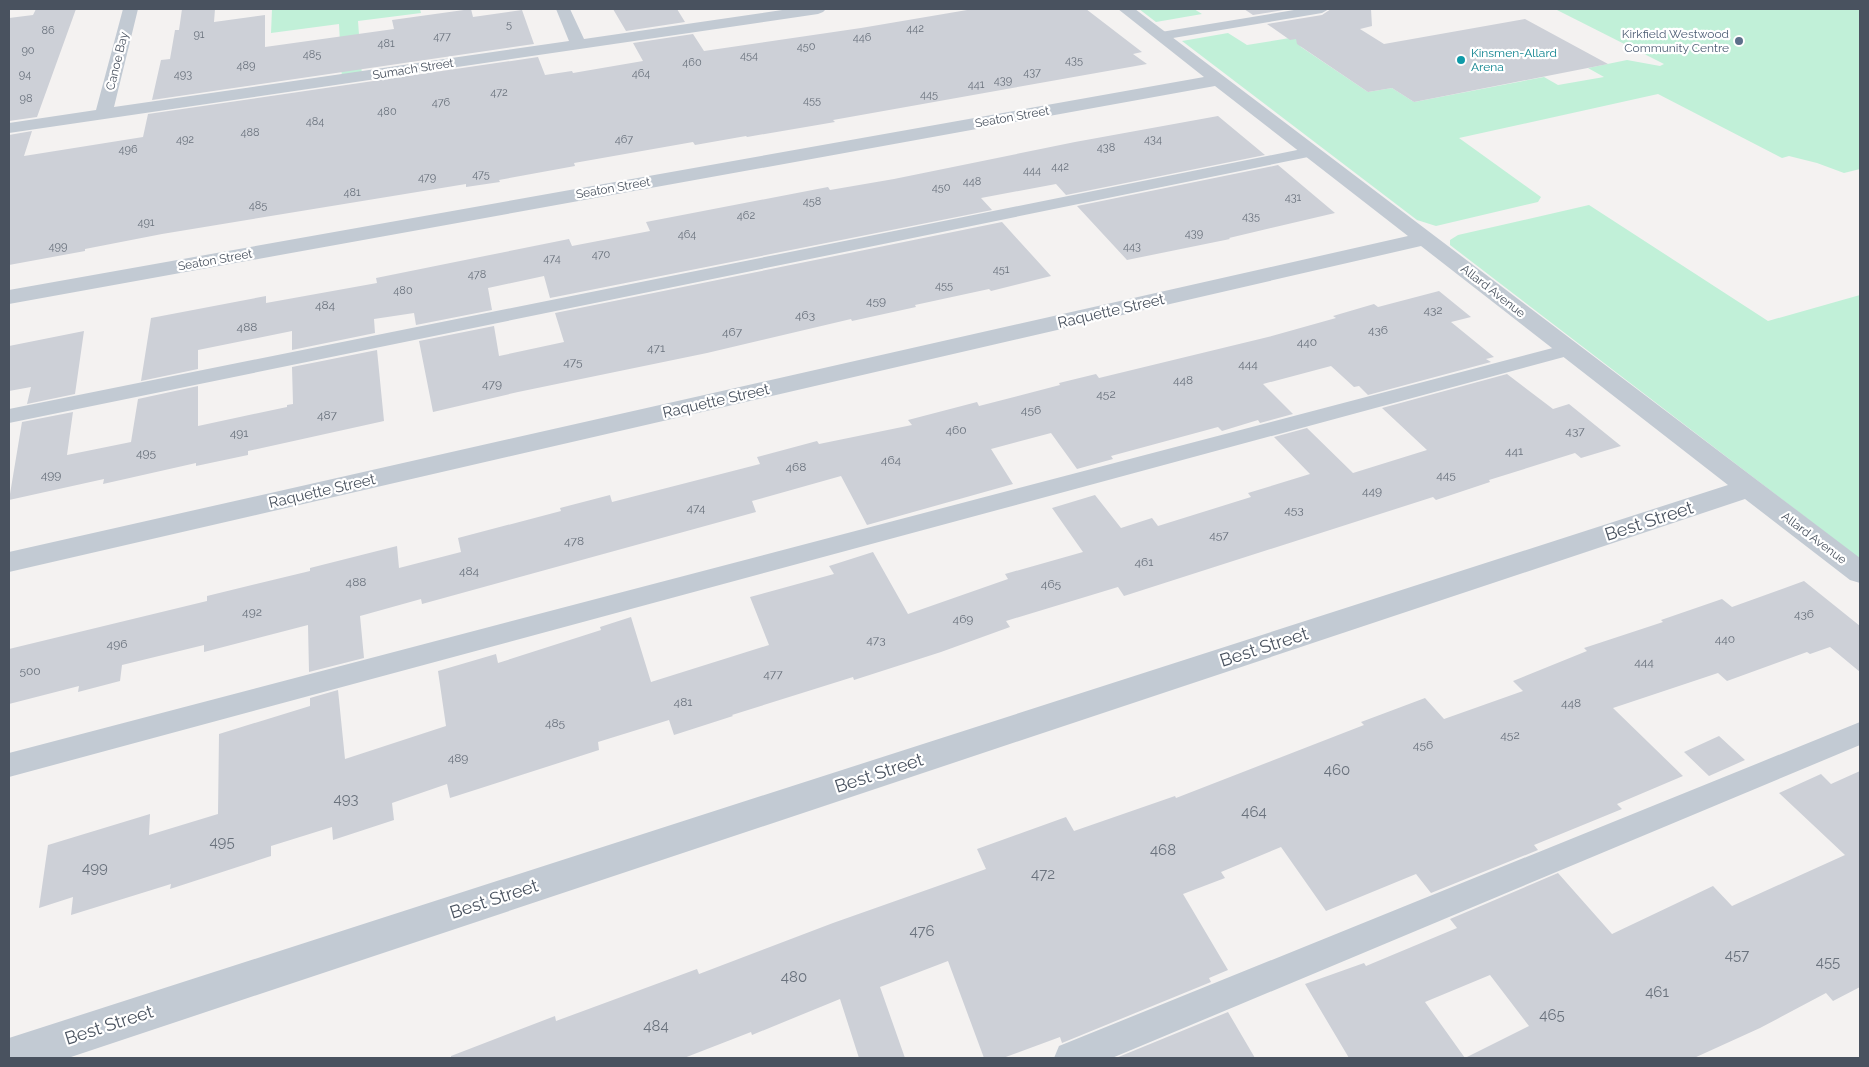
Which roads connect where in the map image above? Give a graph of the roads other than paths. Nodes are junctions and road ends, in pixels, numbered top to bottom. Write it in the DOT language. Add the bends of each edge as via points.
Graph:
graph roads {
  1 [pos="130,9"];
  2 [pos="563,9"];
  3 [pos="818,9"];
  4 [pos="1126,9"];
  5 [pos="1322,9"];
  6 [pos="1161,36"];
  7 [pos="578,44"];
  8 [pos="1218,80"];
  9 [pos="104,114"];
  10 [pos="9,128"];
  11 [pos="1312,152"];
  12 [pos="1424,239"];
  13 [pos="9,296"];
  14 [pos="1568,350"];
  15 [pos="9,416"];
  16 [pos="1749,488"];
  17 [pos="9,562"];
  18 [pos="1860,573"];
  19 [pos="1860,733"];
  20 [pos="9,765"];
  21 [pos="9,1058"];
  22 [pos="1071,1058"];
  1 -- 9 [label="street, Canoe Bay"];
  2 -- 7 [label="street"];
  3 -- 7 [label="street, Sumach Street"];
  4 -- 6 [label="street, Allard Avenue"];
  5 -- 6 [label="lane"];
  6 -- 8 [label="street, Allard Avenue"];
  7 -- 9 [label="street, Sumach Street"];
  8 -- 11 [label="street, Allard Avenue"];
  8 -- 13 [label="street, Seaton Street"];
  9 -- 10 [label="street, Sumach Street"];
  11 -- 12 [label="street, Allard Avenue"];
  11 -- 15 [label="lane"];
  12 -- 14 [label="street, Allard Avenue"];
  12 -- 17 [label="street, Raquette Street"];
  14 -- 16 [label="street, Allard Avenue"];
  14 -- 20 [label="lane"];
  16 -- 18 [label="street, Allard Avenue"];
  16 -- 21 [label="street, Best Street"];
  19 -- 22 [label="lane"];
}
